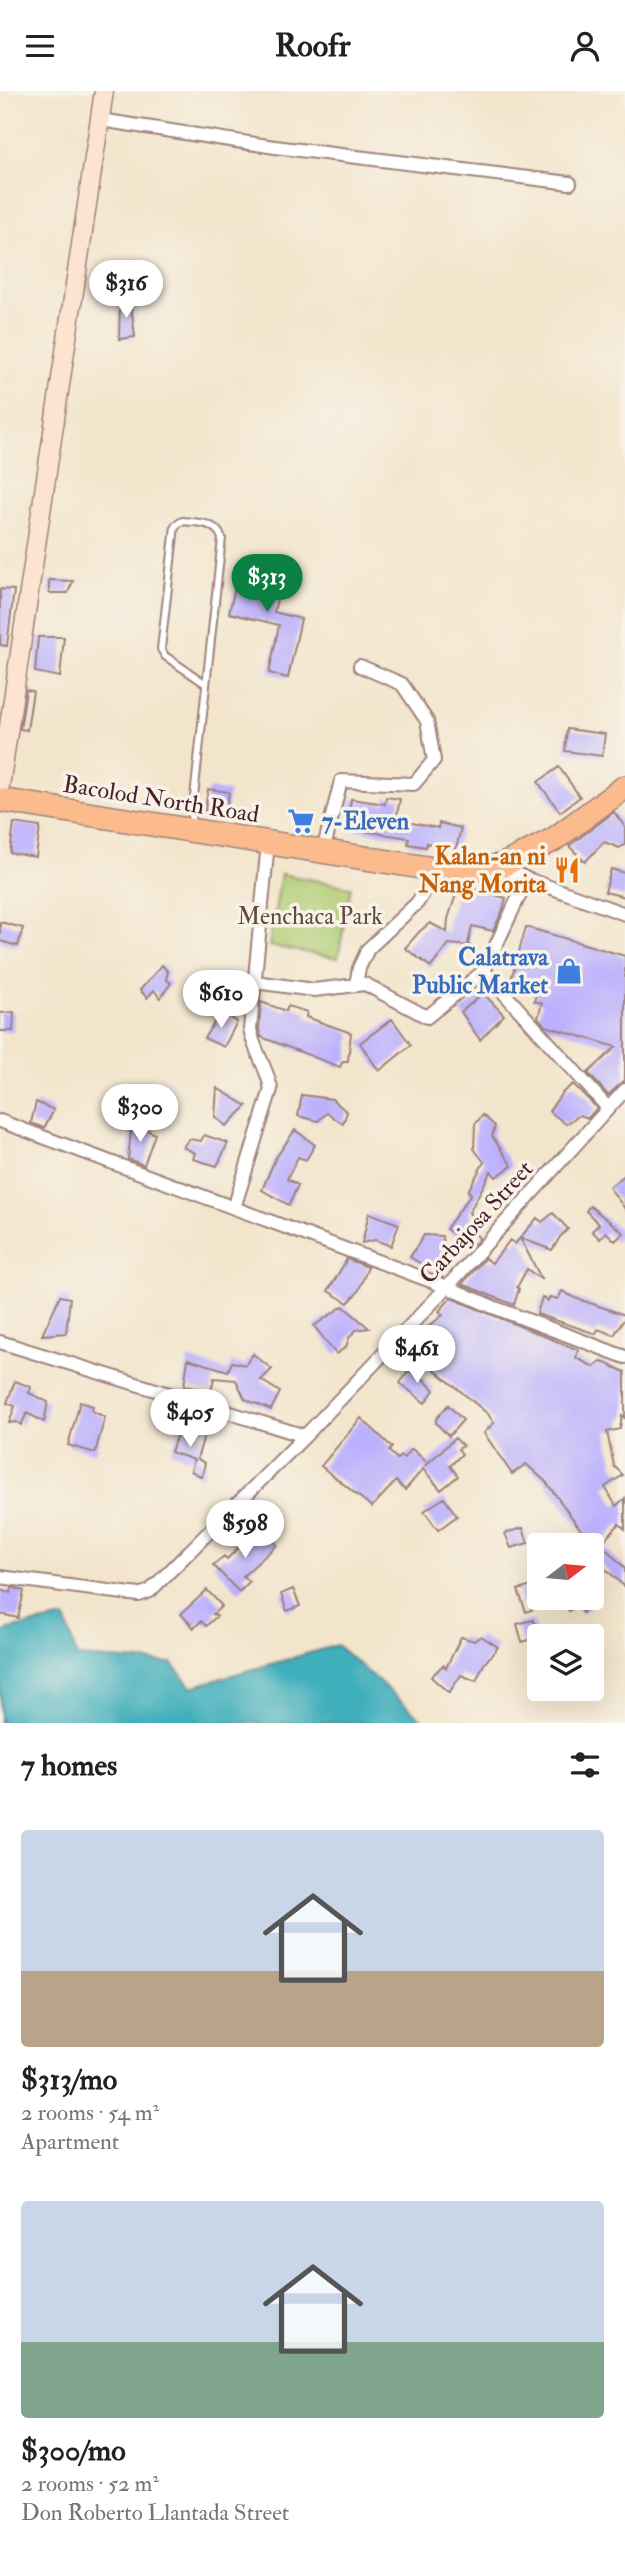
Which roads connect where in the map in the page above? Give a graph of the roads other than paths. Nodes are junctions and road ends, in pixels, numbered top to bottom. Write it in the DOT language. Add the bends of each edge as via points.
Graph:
graph roads {
  1 [pos="104,91"];
  2 [pos="100,120"];
  3 [pos="570,183"];
  4 [pos="360,666"];
  5 [pos="206,684"];
  6 [pos="0,786"];
  7 [pos="625,787"];
  8 [pos="0,800"];
  9 [pos="191,831"];
  10 [pos="268,843"];
  11 [pos="323,851"];
  12 [pos="501,866"];
  13 [pos="439,870"];
  14 [pos="527,879"];
  15 [pos="625,914"];
  16 [pos="484,971"];
  17 [pos="255,982"];
  18 [pos="356,985"];
  19 [pos="625,1090"];
  20 [pos="607,1107"];
  21 [pos="0,1121"];
  22 [pos="234,1208"];
  23 [pos="447,1287"];
  24 [pos="0,1342"];
  25 [pos="625,1357"];
  26 [pos="304,1436"];
  27 [pos="0,1577"];
  1 -- 2 [label="main road"];
  2 -- 3 [label="street" via="275,147"];
  2 -- 6 [label="main road"];
  4 -- 11 [label="street" via="402,684 427,721 434,760 414,784 341,781"];
  5 -- 5 [label="lane" via="222,538 212,525 182,521 175,526 161,649"];
  5 -- 9 [label="lane"];
  7 -- 12 [label="highway, Bacolod North Road" via="553,840"];
  8 -- 9 [label="highway, Bacolod North Road"];
  9 -- 10 [label="highway, Bacolod North Road"];
  10 -- 11 [label="highway, Bacolod North Road"];
  10 -- 17 [label="street"];
  11 -- 13 [label="highway, Bacolod North Road"];
  12 -- 13 [label="highway, Bacolod North Road"];
  12 -- 14 [label="street"];
  13 -- 18 [label="street" via="417,903 368,949"];
  14 -- 15 [label="street"];
  14 -- 16 [label="street"];
  16 -- 18 [label="street" via="427,1017 365,983"];
  16 -- 20 [label="street"];
  17 -- 18 [label="street" via="314,990"];
  17 -- 22 [label="street" via="250,1029 271,1089"];
  19 -- 20 [label="street, Carbajosa Street"];
  20 -- 23 [label="street, Carbajosa Street"];
  21 -- 22 [label="street"];
  22 -- 23 [label="street"];
  23 -- 25 [label="street"];
  23 -- 26 [label="street, Carbajosa Street"];
  24 -- 26 [label="street"];
  26 -- 27 [label="street, Carbajosa Street" via="150,1591 139,1595"];
}
